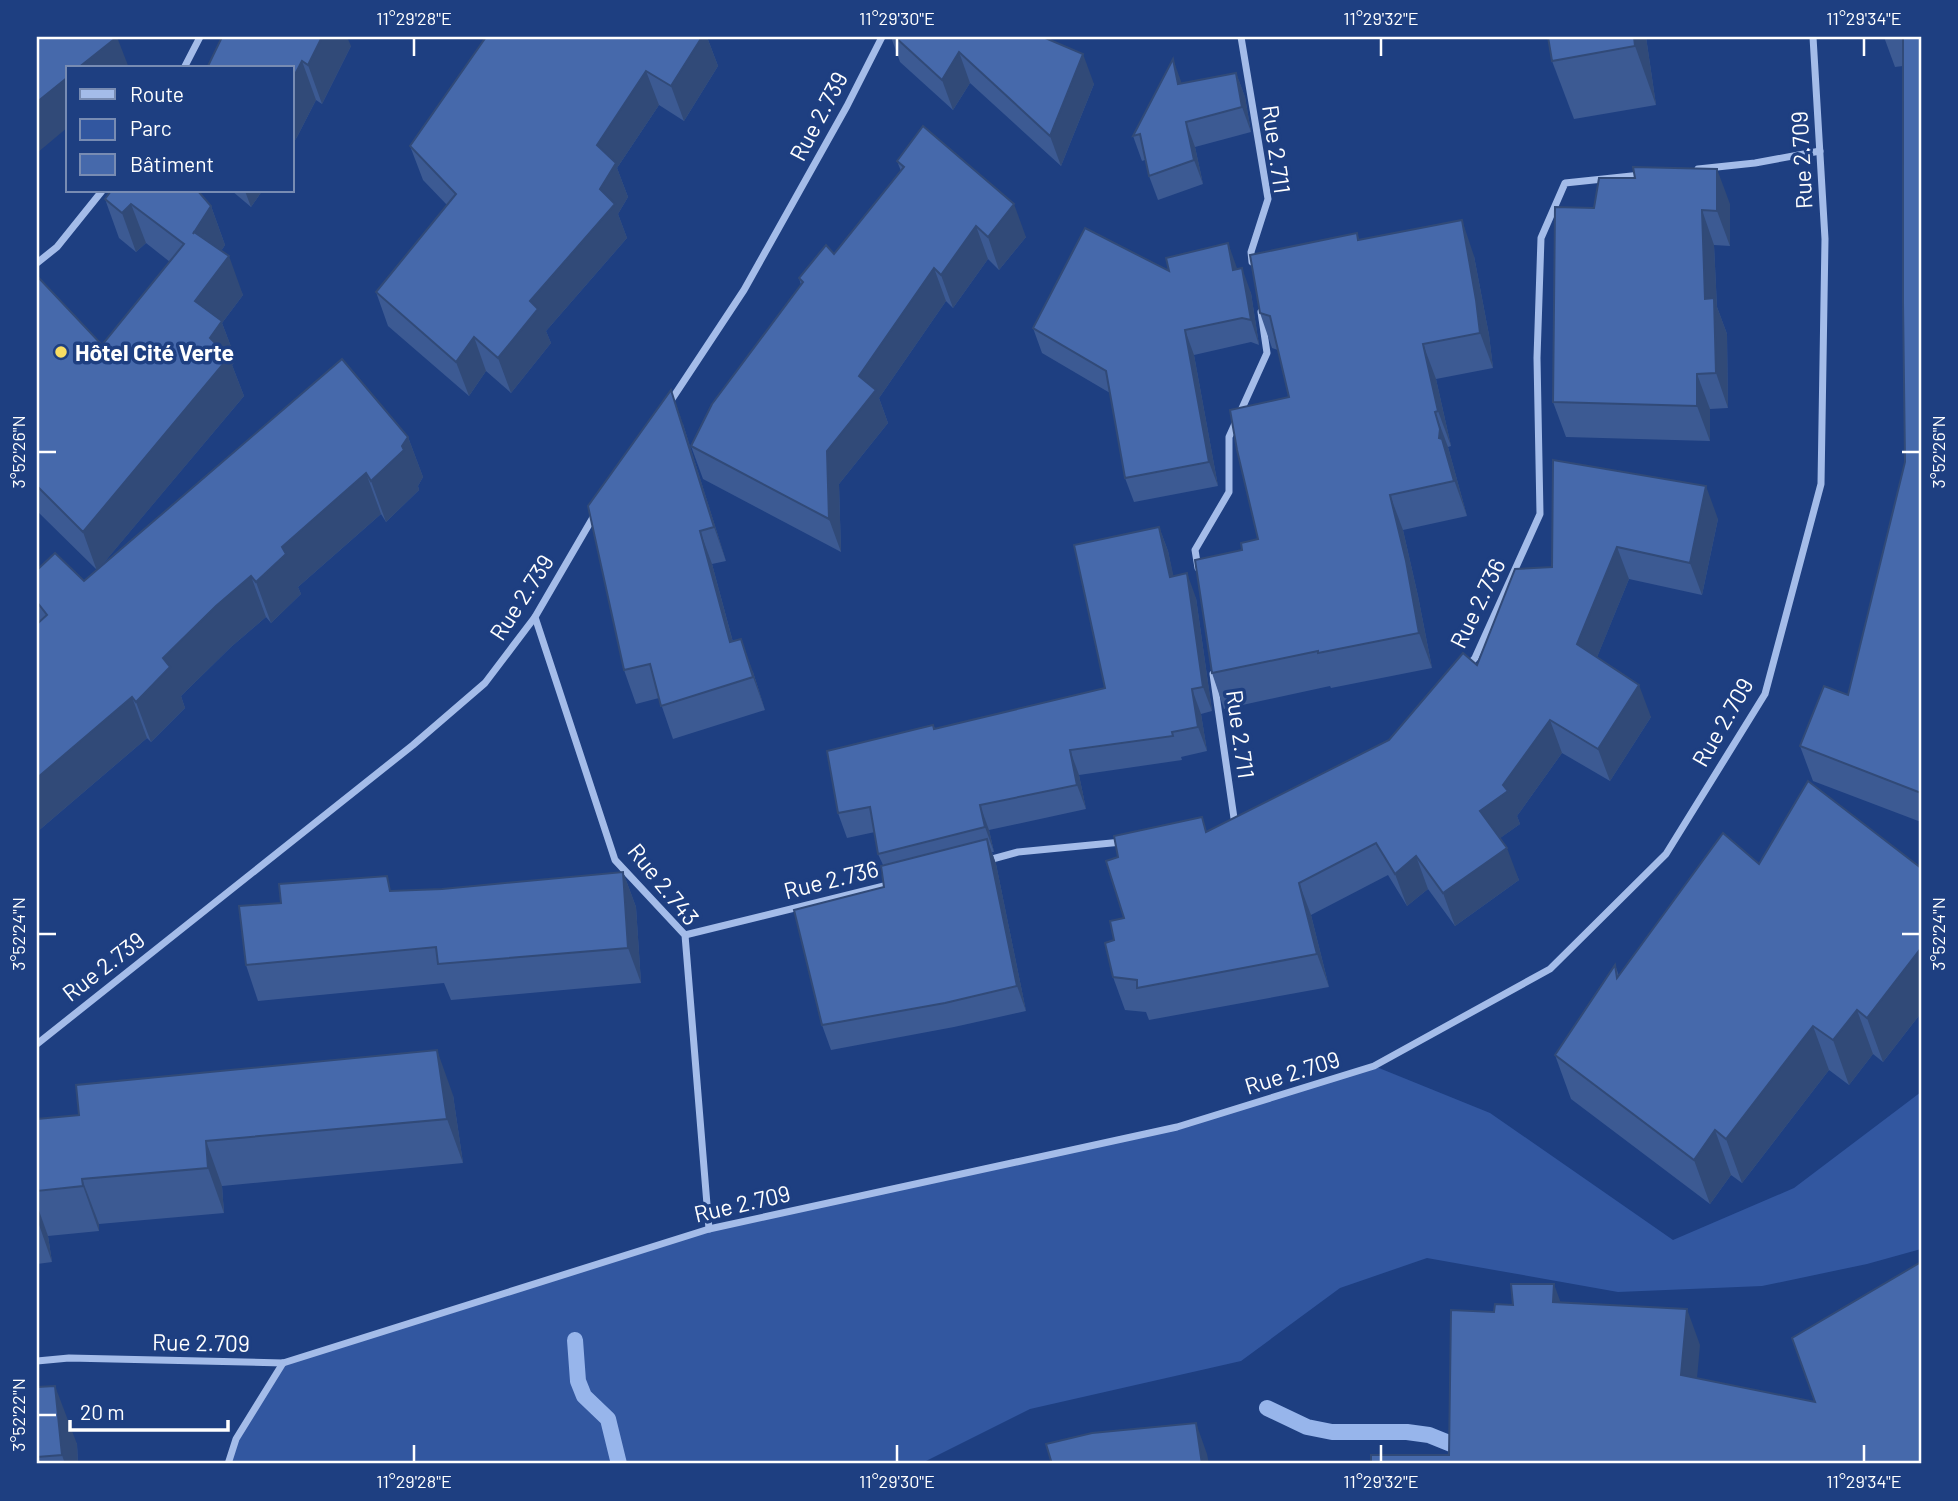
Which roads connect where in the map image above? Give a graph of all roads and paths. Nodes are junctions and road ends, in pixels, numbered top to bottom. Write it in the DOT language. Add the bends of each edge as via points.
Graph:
graph roads {
  1 [pos="200,37"];
  2 [pos="882,37"];
  3 [pos="1241,37"];
  4 [pos="1813,37"];
  5 [pos="185,66"];
  6 [pos="1820,151"];
  7 [pos="1687,170"];
  8 [pos="1647,174"];
  9 [pos="101,192"];
  10 [pos="37,263"];
  11 [pos="1253,265"];
  12 [pos="1259,303"];
  13 [pos="666,407"];
  14 [pos="597,512"];
  15 [pos="1199,577"];
  16 [pos="535,617"];
  17 [pos="1213,670"];
  18 [pos="1457,677"];
  19 [pos="1248,824"];
  20 [pos="1236,831"];
  21 [pos="1222,832"];
  22 [pos="1127,842"];
  23 [pos="978,862"];
  24 [pos="898,882"];
  25 [pos="685,935"];
  26 [pos="37,1044"];
  27 [pos="709,1229"];
  28 [pos="37,1361"];
  29 [pos="283,1363"];
  30 [pos="228,1464"];
  1 -- 5 [label="street"];
  2 -- 13 [label="street, Rue 2.739" via="744,290"];
  3 -- 11 [label="street, Rue 2.711" via="1268,199 1251,252"];
  4 -- 6 [label="street, Rue 2.709"];
  6 -- 7 [label="street"];
  6 -- 27 [label="street, Rue 2.709" via="1825,239 1821,484 1765,694 1666,854 1550,969 1374,1066 1177,1127"];
  8 -- 18 [label="street, Rue 2.736" via="1565,183 1541,239 1537,358 1540,514 1475,658"];
  9 -- 10 [label="street" via="57,247"];
  12 -- 15 [label="street" via="1267,353 1229,437 1229,492 1195,550"];
  14 -- 16 [label="street, Rue 2.739"];
  16 -- 25 [label="street, Rue 2.743" via="615,860"];
  16 -- 26 [label="street, Rue 2.739" via="485,683 413,745"];
  17 -- 20 [label="street, Rue 2.711"];
  19 -- 20 [label="street"];
  20 -- 21 [label="street"];
  22 -- 23 [label="street" via="1018,852"];
  24 -- 25 [label="street, Rue 2.736"];
  25 -- 27 [label="street, Rue 2.743"];
  27 -- 29 [label="street, Rue 2.709"];
  28 -- 29 [label="street, Rue 2.709"];
  29 -- 30 [label="street" via="236,1439"];
}
